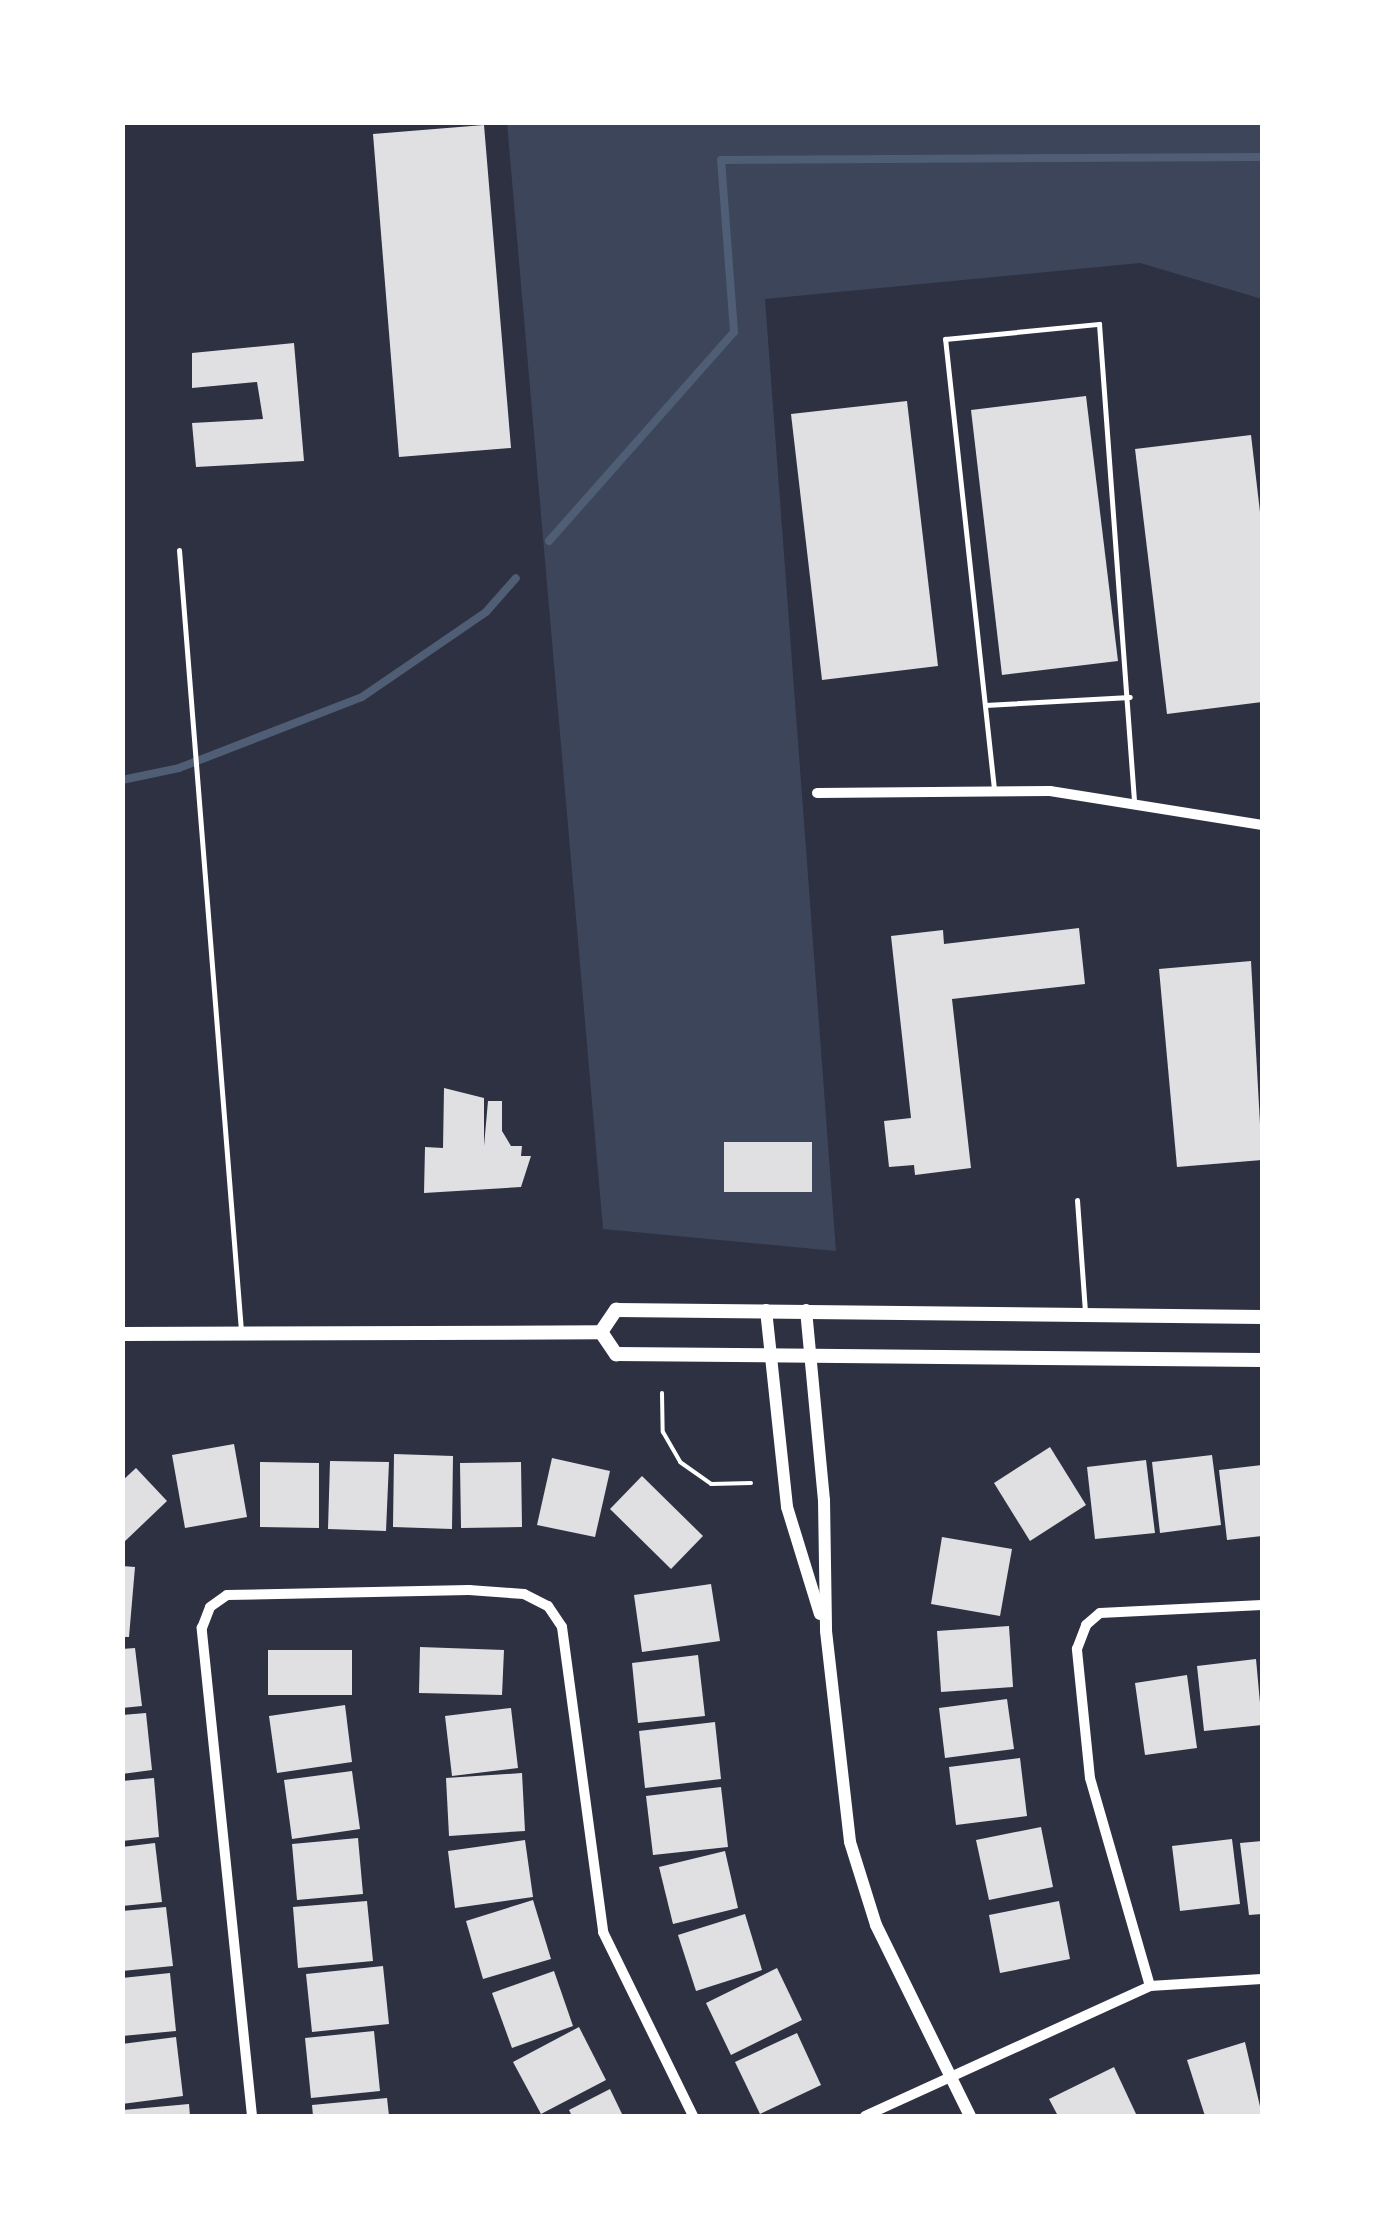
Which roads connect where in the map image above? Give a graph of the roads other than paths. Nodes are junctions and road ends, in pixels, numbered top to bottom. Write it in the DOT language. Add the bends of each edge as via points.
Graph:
graph roads {
  1 [pos="179,550"];
  2 [pos="1130,697"];
  3 [pos="985,705"];
  4 [pos="994,792"];
  5 [pos="817,793"];
  6 [pos="1134,805"];
  7 [pos="1262,825"];
  8 [pos="1077,1200"];
  9 [pos="766,1310"];
  10 [pos="806,1310"];
  11 [pos="1085,1314"];
  12 [pos="1262,1317"];
  13 [pos="601,1332"];
  14 [pos="122,1334"];
  15 [pos="242,1334"];
  16 [pos="770,1354"];
  17 [pos="810,1354"];
  18 [pos="1262,1360"];
  19 [pos="1262,1605"];
  20 [pos="826,1631"];
  21 [pos="1262,1980"];
  22 [pos="1150,1986"];
  23 [pos="951,2077"];
  24 [pos="252,2116"];
  25 [pos="692,2116"];
  26 [pos="865,2116"];
  27 [pos="970,2116"];
  1 -- 15 [label="lane"];
  2 -- 3 [label="lane"];
  2 -- 3 [label="lane" via="1099,324 945,339"];
  2 -- 6 [label="lane"];
  3 -- 4 [label="lane"];
  4 -- 5 [label="street"];
  4 -- 6 [label="street" via="1050,792"];
  6 -- 7 [label="street"];
  8 -- 11 [label="lane"];
  9 -- 10 [label="main road"];
  9 -- 13 [label="main road" via="616,1310"];
  9 -- 16 [label="street"];
  10 -- 11 [label="main road"];
  10 -- 17 [label="street"];
  11 -- 12 [label="main road"];
  13 -- 15 [label="main road"];
  13 -- 16 [label="main road" via="616,1354"];
  14 -- 15 [label="main road"];
  16 -- 17 [label="main road"];
  16 -- 20 [label="street" via="786,1507"];
  17 -- 18 [label="main road"];
  17 -- 20 [label="street" via="824,1500"];
  19 -- 22 [label="street" via="1100,1613 1086,1625 1078,1649 1090,1778"];
  20 -- 23 [label="street" via="858,1871"];
  21 -- 22 [label="street"];
  22 -- 23 [label="street"];
  23 -- 26 [label="street"];
  23 -- 27 [label="street"];
  24 -- 25 [label="street" via="202,1628 210,1607 227,1595 470,1590 524,1594 548,1606 562,1627 603,1932"];
}
